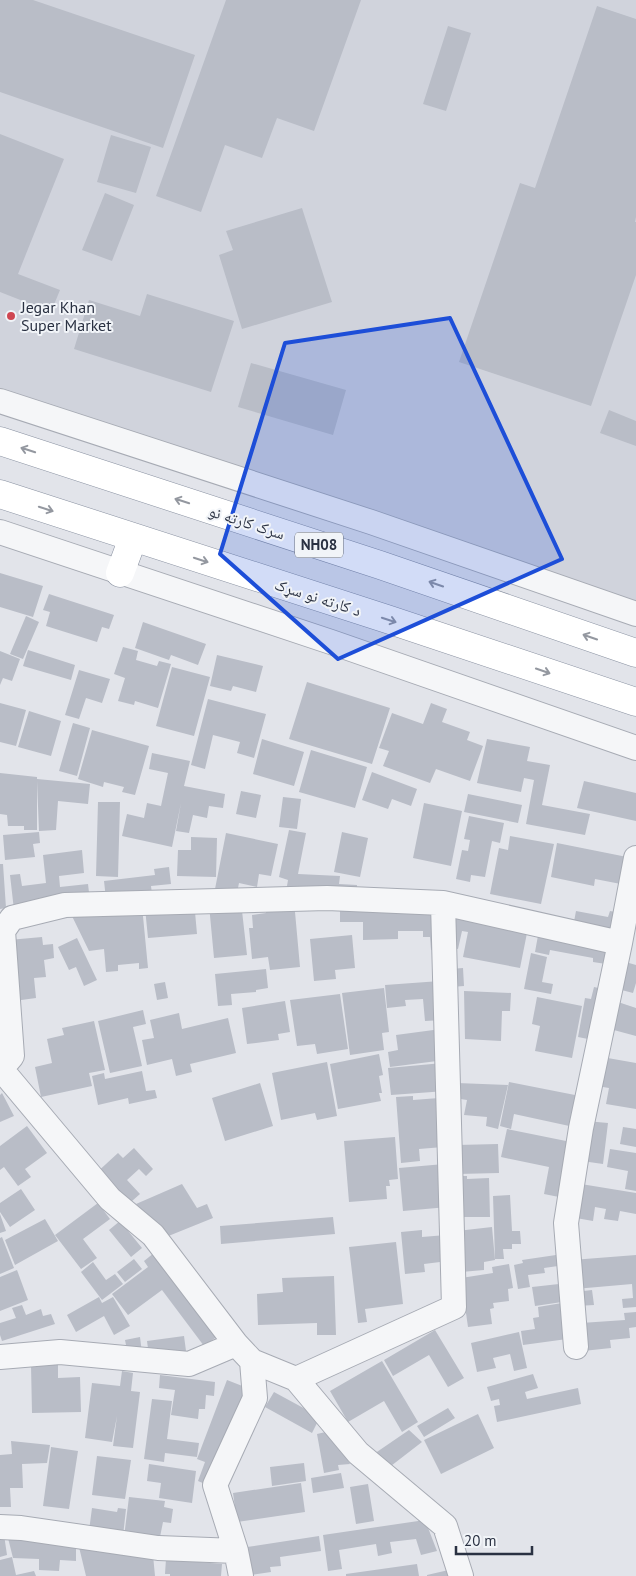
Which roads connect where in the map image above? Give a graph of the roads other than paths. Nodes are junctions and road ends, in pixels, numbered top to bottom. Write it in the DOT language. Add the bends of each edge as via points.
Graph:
graph roads {
  1 [pos="0,401"];
  2 [pos="0,441"];
  3 [pos="0,494"];
  4 [pos="0,532"];
  5 [pos="133,538"];
  6 [pos="120,573"];
  7 [pos="636,614"];
  8 [pos="636,653"];
  9 [pos="636,702"];
  10 [pos="636,748"];
  11 [pos="636,858"];
  12 [pos="443,903"];
  13 [pos="1,931"];
  14 [pos="620,943"];
  15 [pos="1,1069"];
  16 [pos="576,1347"];
  17 [pos="244,1353"];
  18 [pos="0,1357"];
  19 [pos="296,1378"];
  20 [pos="0,1526"];
  21 [pos="236,1551"];
  22 [pos="241,1576"];
  23 [pos="461,1576"];
  1 -- 7 [label="street" via="371,522"];
  8 -- 2 [label="highway, سرک کارته نو / NH08, one-way" via="380,565"];
  3 -- 5 [label="highway, د کارته نو سړک, one-way"];
  4 -- 6 [label="street"];
  5 -- 6 [label="highway"];
  5 -- 9 [label="highway, د کارته نو سړک, one-way"];
  6 -- 10 [label="street"];
  11 -- 14 [label="street"];
  12 -- 13 [label="street" via="326,898 64,905 12,918"];
  12 -- 14 [label="street"];
  12 -- 19 [label="street" via="454,1306"];
  13 -- 15 [label="street" via="12,1056"];
  14 -- 16 [label="street" via="581,1128 566,1224"];
  15 -- 17 [label="street" via="110,1199 153,1235"];
  17 -- 18 [label="street" via="190,1364 60,1352"];
  17 -- 19 [label="street"];
  17 -- 21 [label="street" via="255,1398 215,1485"];
  19 -- 23 [label="street" via="358,1453 445,1526"];
  20 -- 21 [label="street" via="158,1548"];
  21 -- 22 [label="street"];
}
